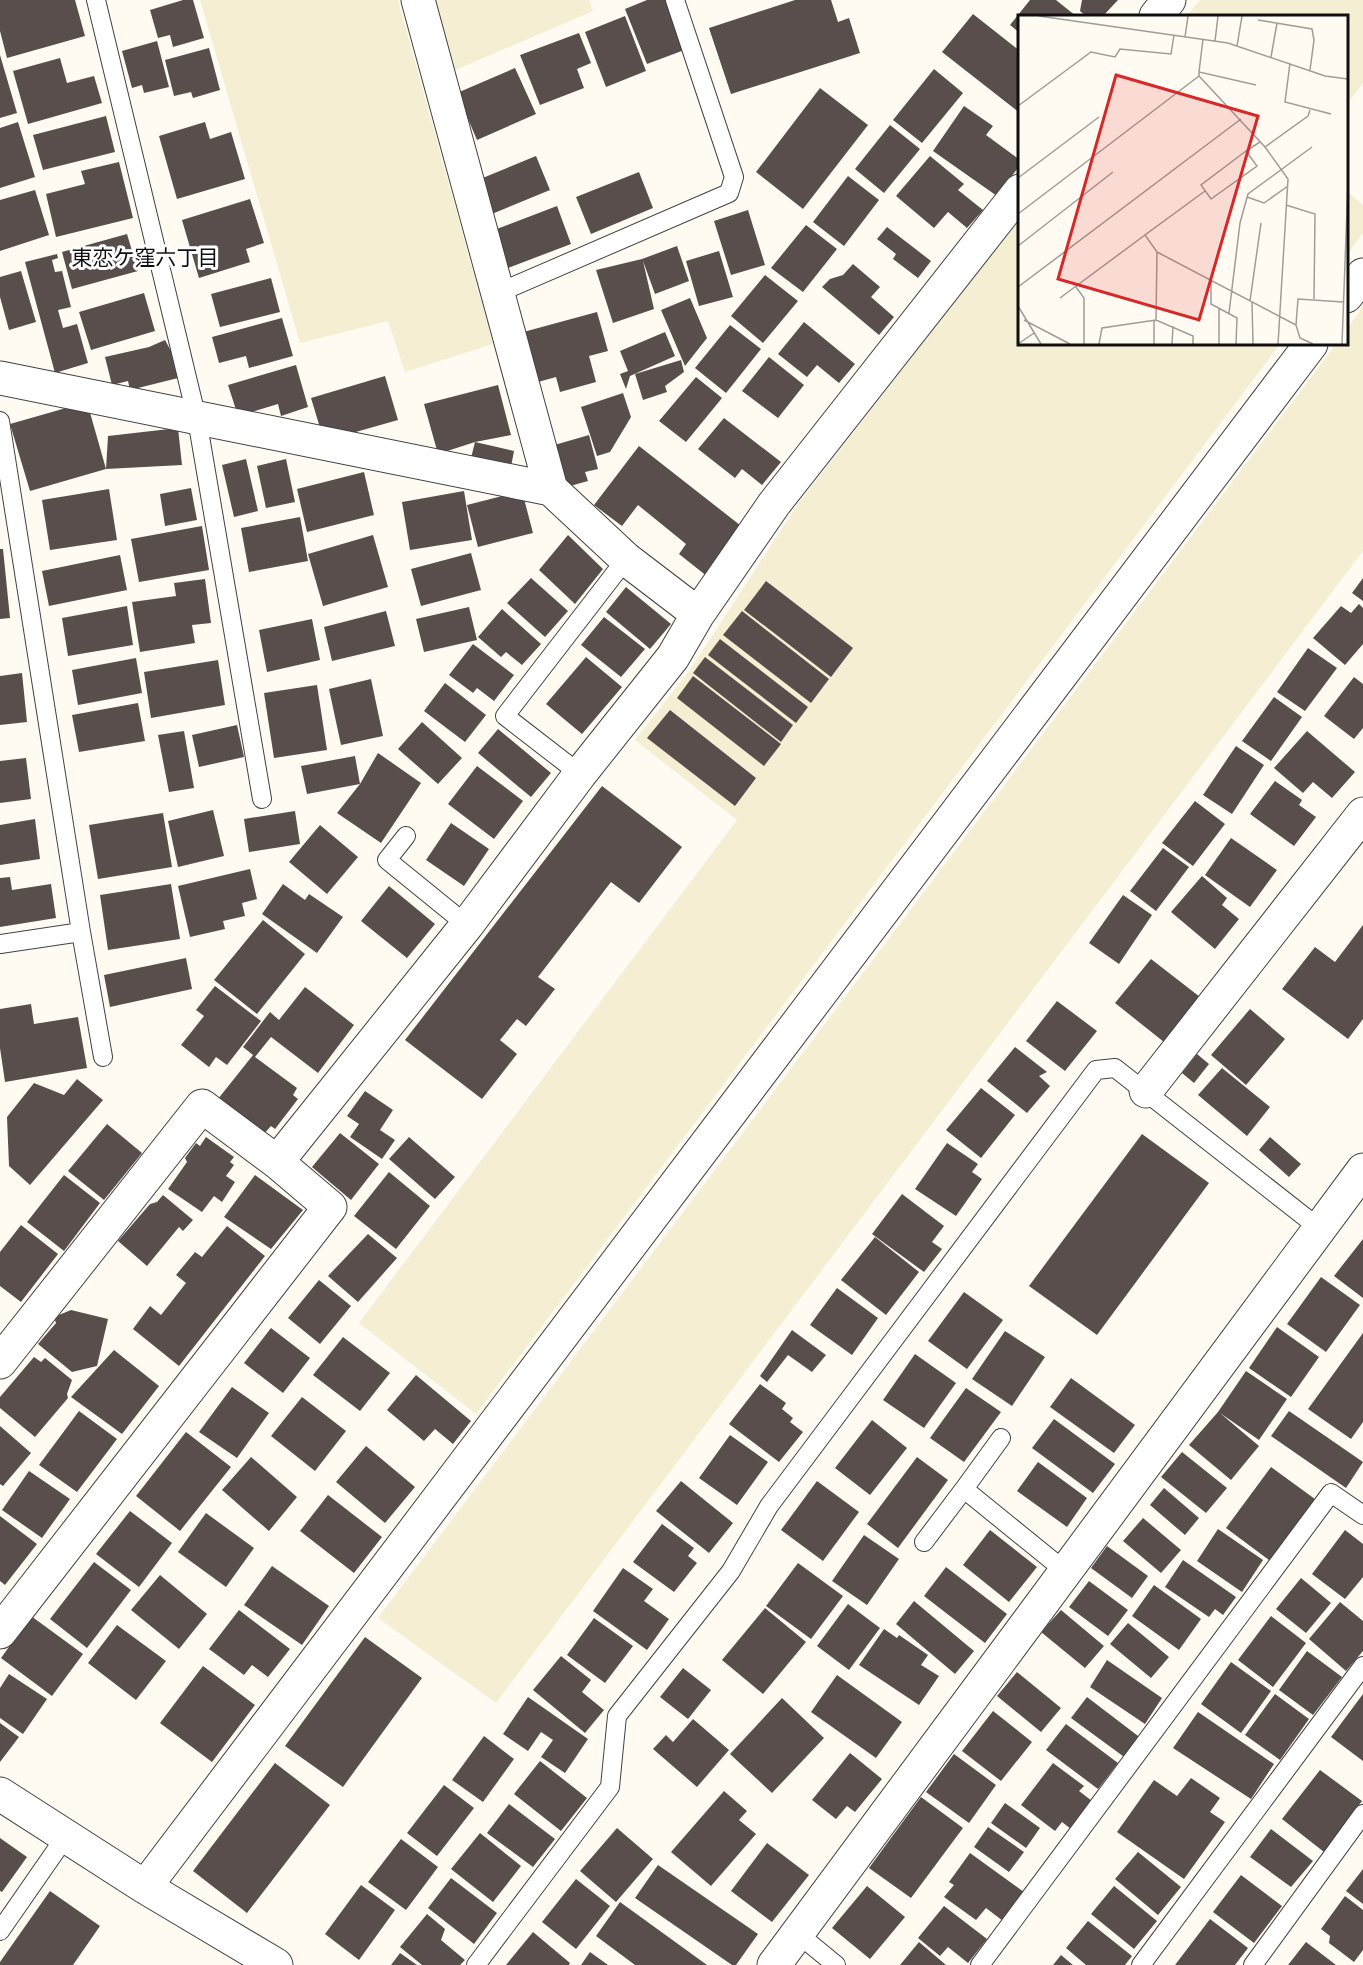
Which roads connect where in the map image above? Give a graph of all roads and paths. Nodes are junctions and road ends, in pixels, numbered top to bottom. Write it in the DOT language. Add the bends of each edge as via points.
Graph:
graph roads {
  1 [pos="96,0"];
  2 [pos="418,0"];
  3 [pos="675,0"];
  4 [pos="1169,0"];
  5 [pos="1157,15"];
  6 [pos="1018,194"];
  7 [pos="1363,274"];
  8 [pos="498,293"];
  9 [pos="1348,295"];
  10 [pos="1310,345"];
  11 [pos="0,378"];
  12 [pos="197,419"];
  13 [pos="0,421"];
  14 [pos="551,489"];
  15 [pos="626,559"];
  16 [pos="698,614"];
  17 [pos="580,774"];
  18 [pos="262,799"];
  19 [pos="1363,814"];
  20 [pos="406,836"];
  21 [pos="467,925"];
  22 [pos="81,932"];
  23 [pos="0,944"];
  24 [pos="103,1057"];
  25 [pos="1146,1091"];
  26 [pos="277,1162"];
  27 [pos="1363,1170"];
  28 [pos="1319,1228"];
  29 [pos="0,1362"];
  30 [pos="1001,1438"];
  31 [pos="964,1489"];
  32 [pos="1363,1515"];
  33 [pos="924,1542"];
  34 [pos="1065,1571"];
  35 [pos="4,1620"];
  36 [pos="1363,1666"];
  37 [pos="0,1794"];
  38 [pos="1363,1814"];
  39 [pos="66,1836"];
  40 [pos="145,1887"];
  41 [pos="0,1931"];
  42 [pos="796,1933"];
  43 [pos="276,1965"];
  44 [pos="476,1965"];
  45 [pos="774,1965"];
  46 [pos="836,1965"];
  47 [pos="980,1965"];
  48 [pos="1141,1965"];
  49 [pos="1254,1965"];
  1 -- 12 [label="lane"];
  2 -- 8 [label="street"];
  3 -- 8 [label="lane" via="734,177 729,193"];
  4 -- 5 [label="street"];
  6 -- 16 [label="street" via="774,504"];
  7 -- 9 [label="street"];
  8 -- 14 [label="street"];
  10 -- 40 [label="street"];
  11 -- 12 [label="street"];
  12 -- 14 [label="street"];
  12 -- 18 [label="lane"];
  13 -- 22 [label="lane"];
  14 -- 15 [label="street"];
  15 -- 16 [label="street"];
  15 -- 17 [label="lane" via="505,716"];
  16 -- 17 [label="street" via="673,657"];
  17 -- 21 [label="street"];
  19 -- 25 [label="street"];
  20 -- 21 [label="lane" via="387,860"];
  21 -- 26 [label="street"];
  22 -- 23 [label="lane"];
  22 -- 24 [label="lane"];
  25 -- 28 [label="lane"];
  25 -- 44 [label="lane" via="1115,1068 1096,1070 769,1506 731,1571 617,1716 610,1787"];
  26 -- 29 [label="street" via="202,1106"];
  26 -- 35 [label="street" via="330,1207"];
  27 -- 28 [label="street"];
  28 -- 34 [label="street"];
  30 -- 31 [label="lane"];
  31 -- 33 [label="lane"];
  31 -- 34 [label="lane"];
  32 -- 47 [label="lane" via="1331,1493"];
  34 -- 42 [label="street"];
  36 -- 48 [label="lane"];
  37 -- 39 [label="street"];
  38 -- 49 [label="lane"];
  39 -- 40 [label="street"];
  39 -- 41 [label="lane"];
  40 -- 43 [label="street"];
  42 -- 45 [label="street"];
  42 -- 46 [label="lane"];
}
